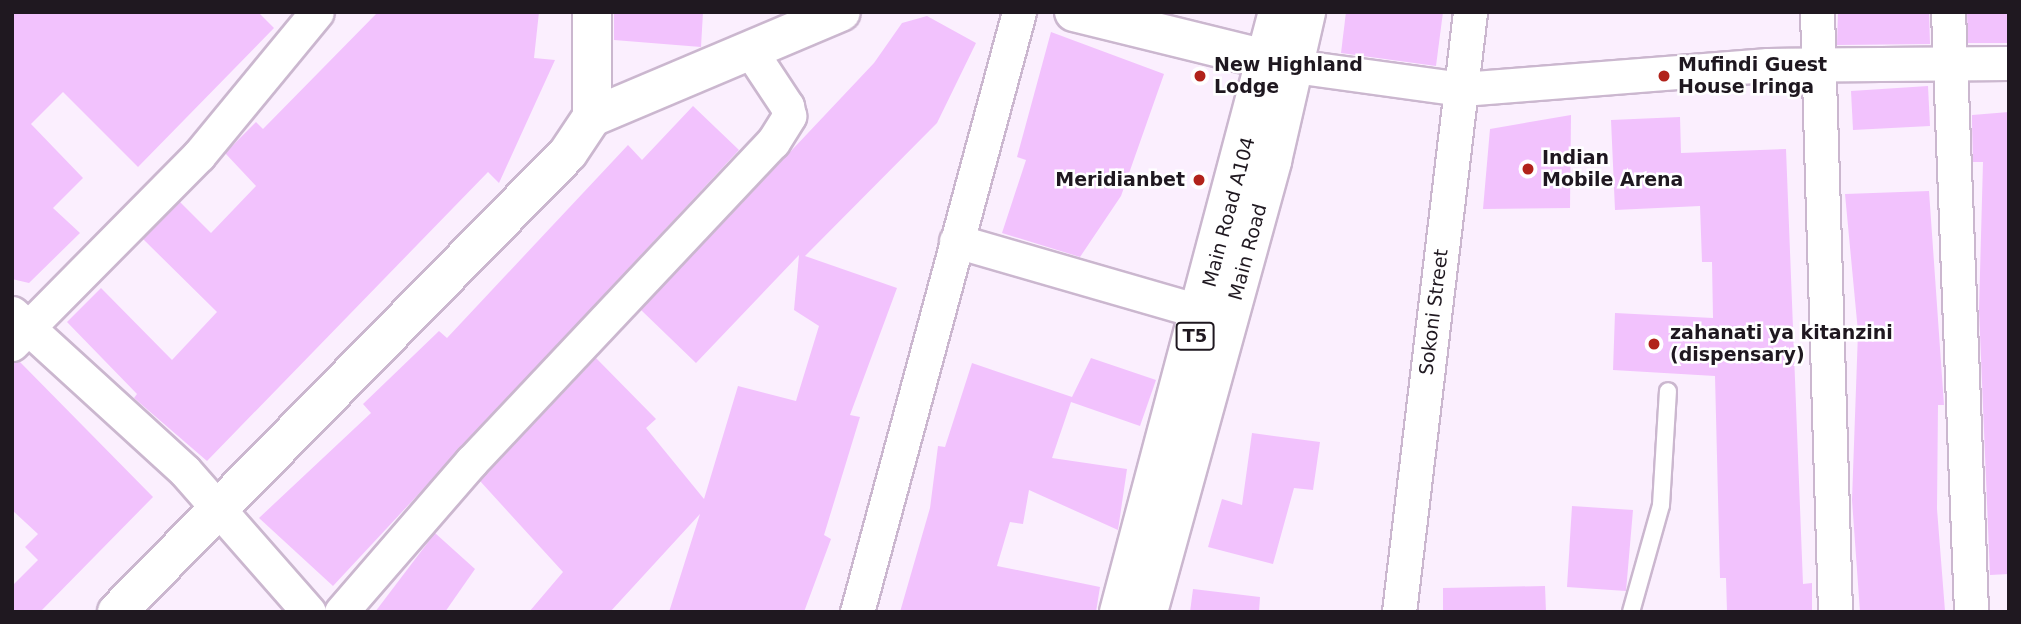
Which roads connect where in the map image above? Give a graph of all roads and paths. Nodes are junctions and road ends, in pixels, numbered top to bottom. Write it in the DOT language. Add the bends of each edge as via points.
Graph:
graph roads {
  1 [pos="317,12"];
  2 [pos="592,12"];
  3 [pos="841,12"];
  4 [pos="1018,12"];
  5 [pos="1074,12"];
  6 [pos="1278,12"];
  7 [pos="1306,12"];
  8 [pos="1470,12"];
  9 [pos="1817,12"];
  10 [pos="1948,12"];
  11 [pos="750,50"];
  12 [pos="1282,63"];
  13 [pos="2009,63"];
  14 [pos="1951,64"];
  15 [pos="1819,65"];
  16 [pos="1462,89"];
  17 [pos="592,117"];
  18 [pos="957,241"];
  19 [pos="1202,312"];
  20 [pos="18,328"];
  21 [pos="1668,391"];
  22 [pos="219,506"];
  23 [pos="117,612"];
  24 [pos="309,612"];
  25 [pos="341,612"];
  26 [pos="857,612"];
  27 [pos="1119,612"];
  28 [pos="1147,612"];
  29 [pos="1399,612"];
  30 [pos="1631,612"];
  31 [pos="1835,612"];
  32 [pos="1971,612"];
  1 -- 20 [label="street" via="207,146"];
  2 -- 17 [label="main road"];
  3 -- 11 [label="main road"];
  4 -- 18 [label="street"];
  5 -- 12 [label="main road"];
  6 -- 12 [label="main road, Main Road A104 / T5"];
  7 -- 12 [label="main road, Main Road / T5"];
  8 -- 16 [label="street, Sokoni Street"];
  9 -- 15 [label="street"];
  10 -- 14 [label="street"];
  11 -- 17 [label="main road"];
  11 -- 25 [label="street" via="787,106 789,116 773,142 472,461"];
  12 -- 16 [label="street"];
  12 -- 19 [label="main road, Main Road A104 / T5"];
  12 -- 28 [label="main road, Main Road / T5"];
  13 -- 14 [label="street"];
  14 -- 15 [label="street"];
  14 -- 32 [label="street"];
  15 -- 16 [label="street"];
  15 -- 31 [label="street"];
  16 -- 29 [label="street, Sokoni Street"];
  17 -- 22 [label="main road" via="544,179"];
  18 -- 19 [label="street"];
  18 -- 26 [label="street"];
  19 -- 27 [label="main road, Main Road A104 / T5"];
  20 -- 22 [label="street"];
  21 -- 30 [label="lane" via="1661,505"];
  22 -- 23 [label="main road"];
  22 -- 24 [label="street"];
}
